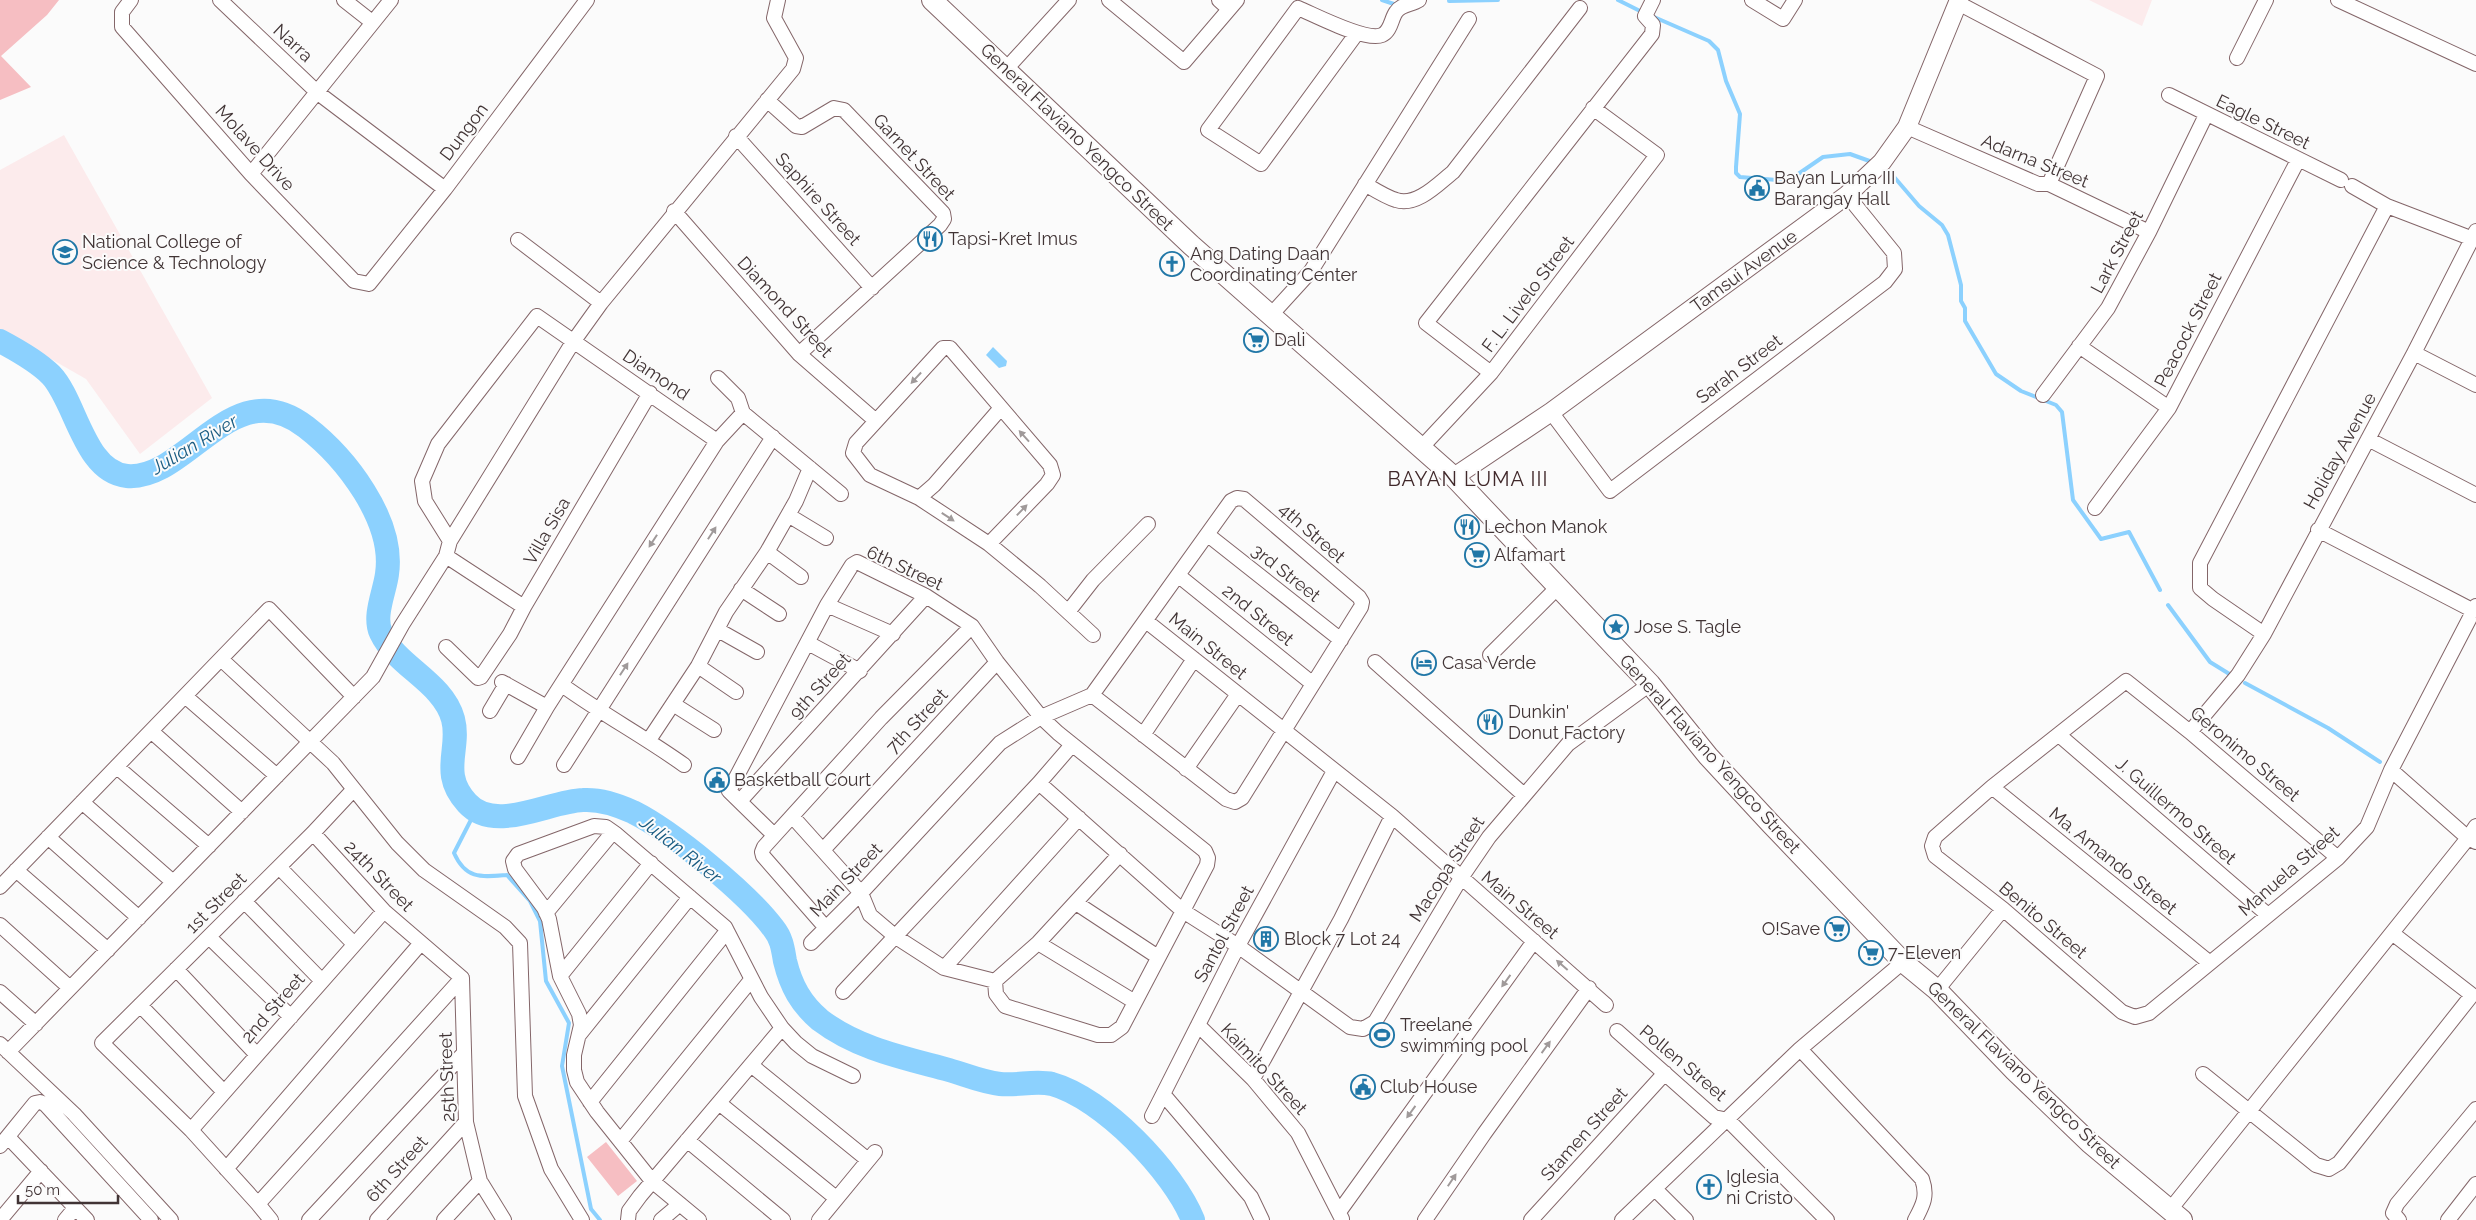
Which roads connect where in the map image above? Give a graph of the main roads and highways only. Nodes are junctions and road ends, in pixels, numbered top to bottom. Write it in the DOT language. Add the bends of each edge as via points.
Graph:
graph roads {
  1 [pos="932,0"];
  2 [pos="2175,1215"];
  1 -- 2 [label="main road, General Flaviano Yengco Street" via="1104,165 1454,477 1650,684 1714,763 1903,962 1937,990 2090,1143"];
}
